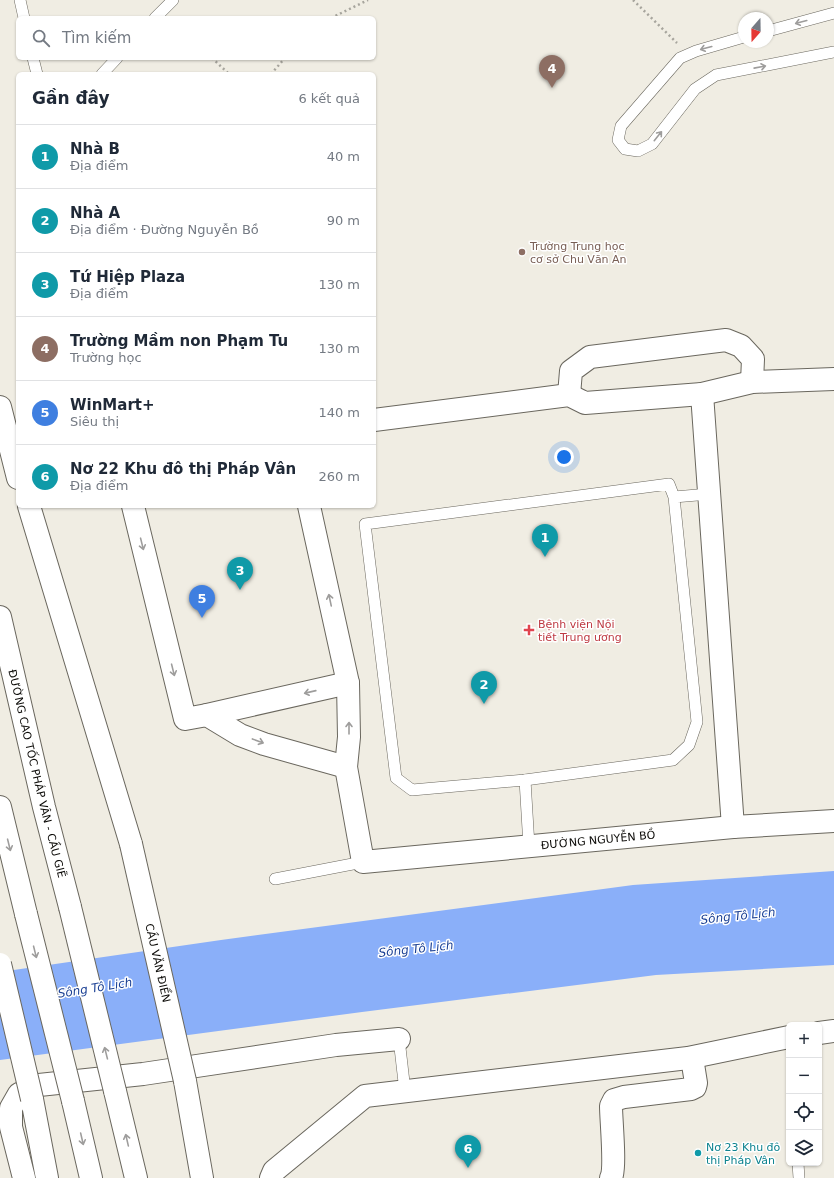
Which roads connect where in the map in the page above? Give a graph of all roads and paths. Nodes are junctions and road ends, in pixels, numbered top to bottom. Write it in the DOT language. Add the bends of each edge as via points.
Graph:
graph roads {
  1 [pos="20,0"];
  2 [pos="173,0"];
  3 [pos="368,0"];
  4 [pos="632,0"];
  5 [pos="834,12"];
  6 [pos="24,16"];
  7 [pos="157,16"];
  8 [pos="335,16"];
  9 [pos="774,29"];
  10 [pos="738,39"];
  11 [pos="834,52"];
  12 [pos="689,54"];
  13 [pos="34,60"];
  14 [pos="115,60"];
  15 [pos="214,60"];
  16 [pos="284,60"];
  17 [pos="36,72"];
  18 [pos="104,72"];
  19 [pos="227,72"];
  20 [pos="273,72"];
  21 [pos="834,379"];
  22 [pos="752,382"];
  23 [pos="702,394"];
  24 [pos="569,395"];
  25 [pos="0,407"];
  26 [pos="376,420"];
  27 [pos="16,470"];
  28 [pos="709,494"];
  29 [pos="674,497"];
  30 [pos="30,508"];
  31 [pos="133,508"];
  32 [pos="309,508"];
  33 [pos="0,617"];
  34 [pos="348,683"];
  35 [pos="207,715"];
  36 [pos="346,767"];
  37 [pos="525,780"];
  38 [pos="0,807"];
  39 [pos="834,822"];
  40 [pos="733,827"];
  41 [pos="529,846"];
  42 [pos="363,862"];
  43 [pos="275,879"];
  44 [pos="0,964"];
  45 [pos="834,1031"];
  46 [pos="822,1033"];
  47 [pos="786,1038"];
  48 [pos="399,1039"];
  49 [pos="692,1058"];
  50 [pos="405,1092"];
  51 [pos="798,1166"];
  52 [pos="24,1178"];
  53 [pos="47,1178"];
  54 [pos="91,1178"];
  55 [pos="136,1178"];
  56 [pos="202,1178"];
  57 [pos="271,1178"];
  58 [pos="611,1178"];
  59 [pos="800,1178"];
  1 -- 6 [label="lane"];
  2 -- 7 [label="lane"];
  3 -- 8 [label="path"];
  4 -- 12 [label="path"];
  5 -- 9 [label="lane, one-way"];
  10 -- 12 [label="lane, one-way"];
  12 -- 11 [label="lane, one-way" via="680,58 621,126 618,140 625,149 638,151 652,144 695,89 716,75"];
  13 -- 17 [label="lane"];
  14 -- 18 [label="lane"];
  15 -- 19 [label="path"];
  16 -- 20 [label="path"];
  21 -- 22 [label="main road"];
  22 -- 23 [label="main road"];
  22 -- 24 [label="main road" via="753,359 741,346 726,340 590,357 571,371"];
  23 -- 24 [label="main road" via="584,402"];
  23 -- 28 [label="main road"];
  24 -- 26 [label="main road"];
  25 -- 27 [label="main road"];
  28 -- 29 [label="lane"];
  28 -- 40 [label="main road"];
  29 -- 37 [label="lane" via="697,722 689,745 673,760"];
  29 -- 37 [label="lane" via="669,484 365,524 396,778 412,790"];
  30 -- 56 [label="main road, CẦU VĂN ĐIỂN, bridge" via="131,844 185,1081"];
  31 -- 35 [label="main road, one-way" via="185,719"];
  34 -- 32 [label="main road, one-way"];
  55 -- 33 [label="main road, ĐƯỜNG CAO TỐC PHÁP VÂN - CẦU GIẼ, one-way, bridge" via="44,807"];
  34 -- 35 [label="main road, one-way"];
  36 -- 34 [label="main road, one-way" via="349,737"];
  35 -- 36 [label="main road, one-way" via="240,735 264,744"];
  36 -- 42 [label="main road"];
  37 -- 41 [label="lane"];
  38 -- 54 [label="main road, one-way, bridge"];
  39 -- 40 [label="main road, ĐƯỜNG NGUYỄN BỒ"];
  40 -- 41 [label="main road, ĐƯỜNG NGUYỄN BỒ"];
  41 -- 42 [label="main road, ĐƯỜNG NGUYỄN BỒ"];
  42 -- 43 [label="lane"];
  44 -- 53 [label="main road, bridge" via="32,1100"];
  45 -- 46 [label="main road"];
  47 -- 49 [label="main road"];
  48 -- 50 [label="lane"];
  48 -- 52 [label="main road" via="336,1045 143,1074 39,1085 19,1094 11,1108 11,1127"];
  49 -- 50 [label="main road"];
  49 -- 58 [label="main road" via="695,1087 614,1100 611,1106"];
  50 -- 57 [label="main road" via="365,1096 274,1171"];
  51 -- 59 [label="lane"];
}
